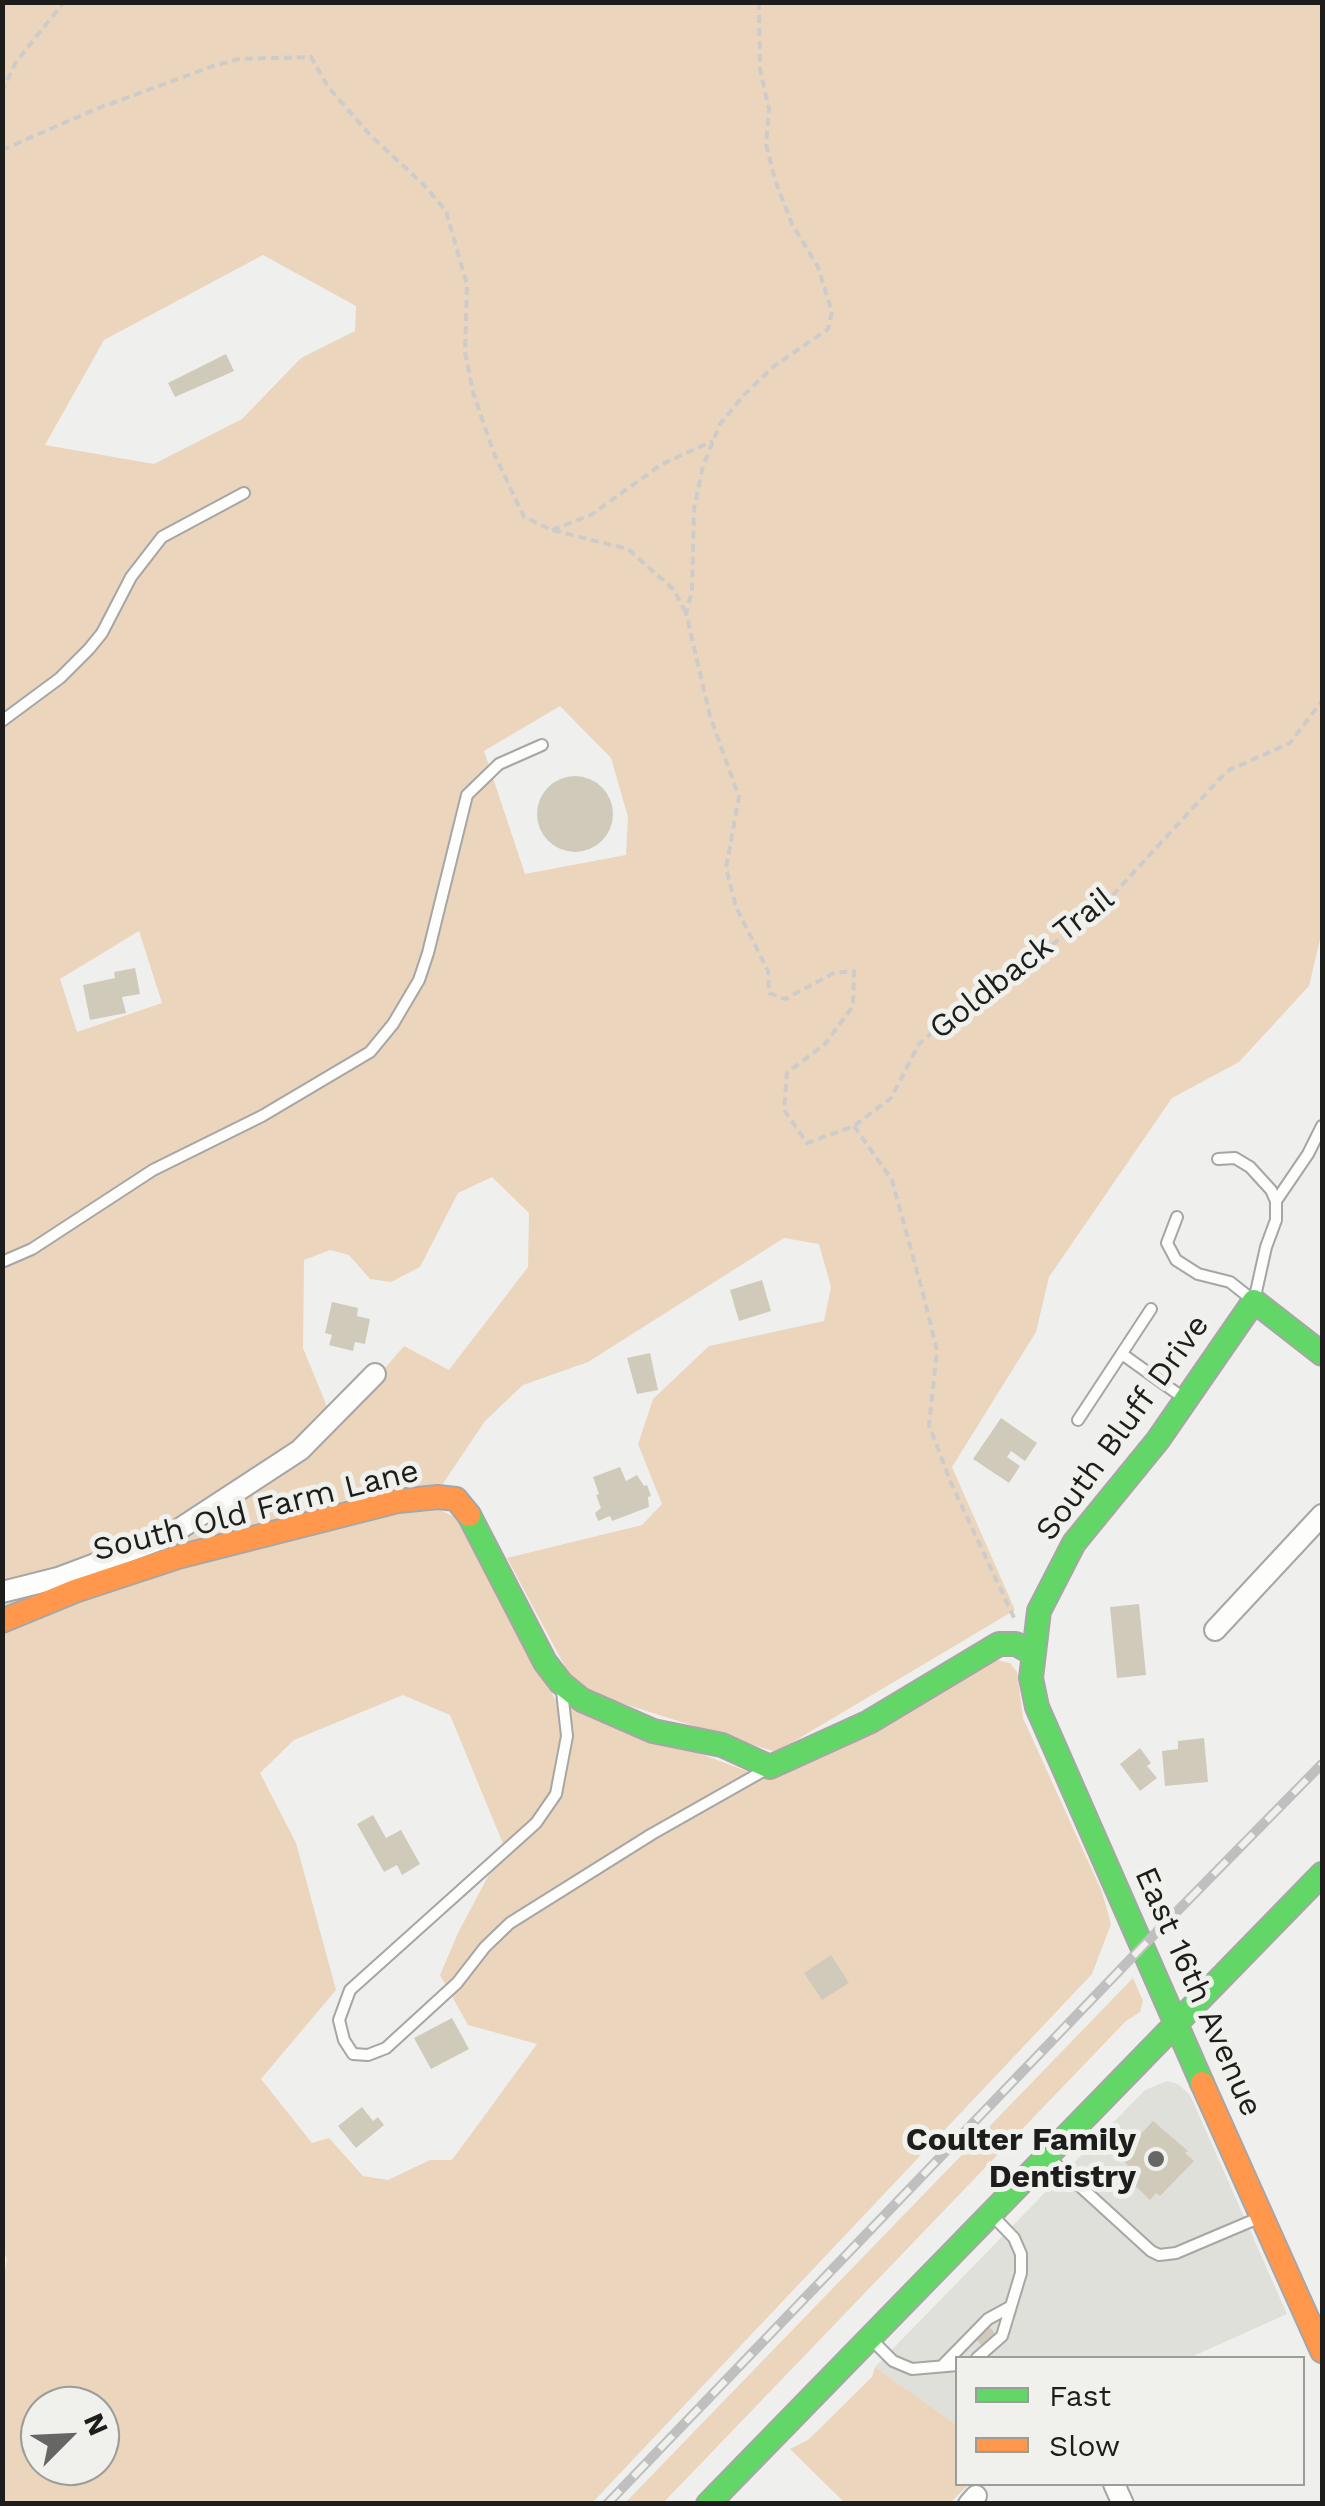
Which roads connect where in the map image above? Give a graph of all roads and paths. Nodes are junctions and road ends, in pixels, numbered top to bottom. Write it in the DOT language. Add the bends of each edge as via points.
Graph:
graph roads {
  1 [pos="64,2"];
  2 [pos="760,2"];
  3 [pos="2,92"];
  4 [pos="2,150"];
  5 [pos="713,441"];
  6 [pos="244,493"];
  7 [pos="552,530"];
  8 [pos="686,614"];
  9 [pos="1322,701"];
  10 [pos="2,721"];
  11 [pos="542,746"];
  12 [pos="854,1126"];
  13 [pos="1322,1126"];
  14 [pos="1218,1158"];
  15 [pos="1276,1201"];
  16 [pos="1177,1217"];
  17 [pos="2,1262"];
  18 [pos="1254,1300"];
  19 [pos="1151,1309"];
  20 [pos="1122,1354"];
  21 [pos="1322,1354"];
  22 [pos="375,1374"];
  23 [pos="1186,1400"];
  24 [pos="1078,1420"];
  25 [pos="1322,1515"];
  26 [pos="2,1592"];
  27 [pos="2,1621"];
  28 [pos="1016,1622"];
  29 [pos="1214,1630"];
  30 [pos="1032,1654"];
  31 [pos="561,1682"];
  32 [pos="770,1767"];
  33 [pos="1322,1874"];
  34 [pos="1176,2022"];
  35 [pos="1047,2156"];
  36 [pos="990,2213"];
  37 [pos="1262,2217"];
  38 [pos="1010,2307"];
  39 [pos="1314,2309"];
  40 [pos="870,2337"];
  41 [pos="1322,2352"];
  42 [pos="979,2356"];
  43 [pos="955,2365"];
  44 [pos="942,2367"];
  45 [pos="708,2504"];
  1 -- 3 [label="path" via="16,62"];
  2 -- 5 [label="path, Goldback Trail" via="760,69 774,180 818,267 832,312 828,329 743,396"];
  4 -- 7 [label="path" via="213,66 311,57 371,136 446,210 466,285 465,352 492,452 524,517"];
  5 -- 7 [label="path" via="662,464 591,515"];
  5 -- 8 [label="path, Goldback Trail" via="694,510"];
  6 -- 10 [label="lane" via="162,537 90,649"];
  7 -- 8 [label="path" via="628,549 674,590"];
  8 -- 12 [label="path, Goldback Trail" via="710,716 739,796 726,868 736,907 768,972 770,993 784,999 834,973 854,971 853,1006 825,1044 787,1073 784,1110 807,1143"];
  9 -- 12 [label="path, Goldback Trail" via="1290,743 1226,771 1110,898 919,1044 891,1098"];
  11 -- 17 [label="lane" via="499,764 467,795 418,980 370,1052"];
  12 -- 28 [label="path" via="892,1180 924,1297 937,1351 929,1425"];
  13 -- 15 [label="lane"];
  14 -- 15 [label="lane" via="1244,1162"];
  15 -- 18 [label="lane"];
  16 -- 18 [label="lane" via="1167,1242 1176,1260 1230,1282"];
  18 -- 21 [label="street"];
  18 -- 23 [label="street, South Bluff Drive"];
  19 -- 20 [label="lane"];
  20 -- 23 [label="lane"];
  20 -- 24 [label="lane"];
  22 -- 26 [label="street" via="300,1450 167,1537"];
  23 -- 30 [label="street, South Bluff Drive" via="1074,1543 1039,1612"];
  25 -- 29 [label="street"];
  27 -- 31 [label="street, South Old Farm Lane" via="178,1558 398,1502 449,1497 468,1513 544,1662"];
  30 -- 32 [label="street" via="1000,1644 869,1722"];
  30 -- 34 [label="street, East 16th Avenue" via="1037,1708"];
  31 -- 32 [label="street, South Old Farm Lane" via="582,1700 653,1731 722,1745"];
  31 -- 32 [label="lane" via="568,1736 556,1794 536,1823 350,1990 339,2020 353,2054 386,2048 510,1923"];
  33 -- 34 [label="street"];
  34 -- 35 [label="street"];
  34 -- 37 [label="street, East 16th Avenue"];
  35 -- 36 [label="street"];
  35 -- 37 [label="lane" via="1159,2255"];
  36 -- 38 [label="lane" via="1021,2254"];
  36 -- 40 [label="street"];
  37 -- 39 [label="street, East 16th Avenue"];
  38 -- 42 [label="lane" via="1002,2336"];
  38 -- 44 [label="lane"];
  39 -- 41 [label="street, East 16th Avenue"];
  40 -- 44 [label="lane" via="893,2362 912,2369"];
  40 -- 45 [label="street"];
  43 -- 44 [label="lane"];
}
